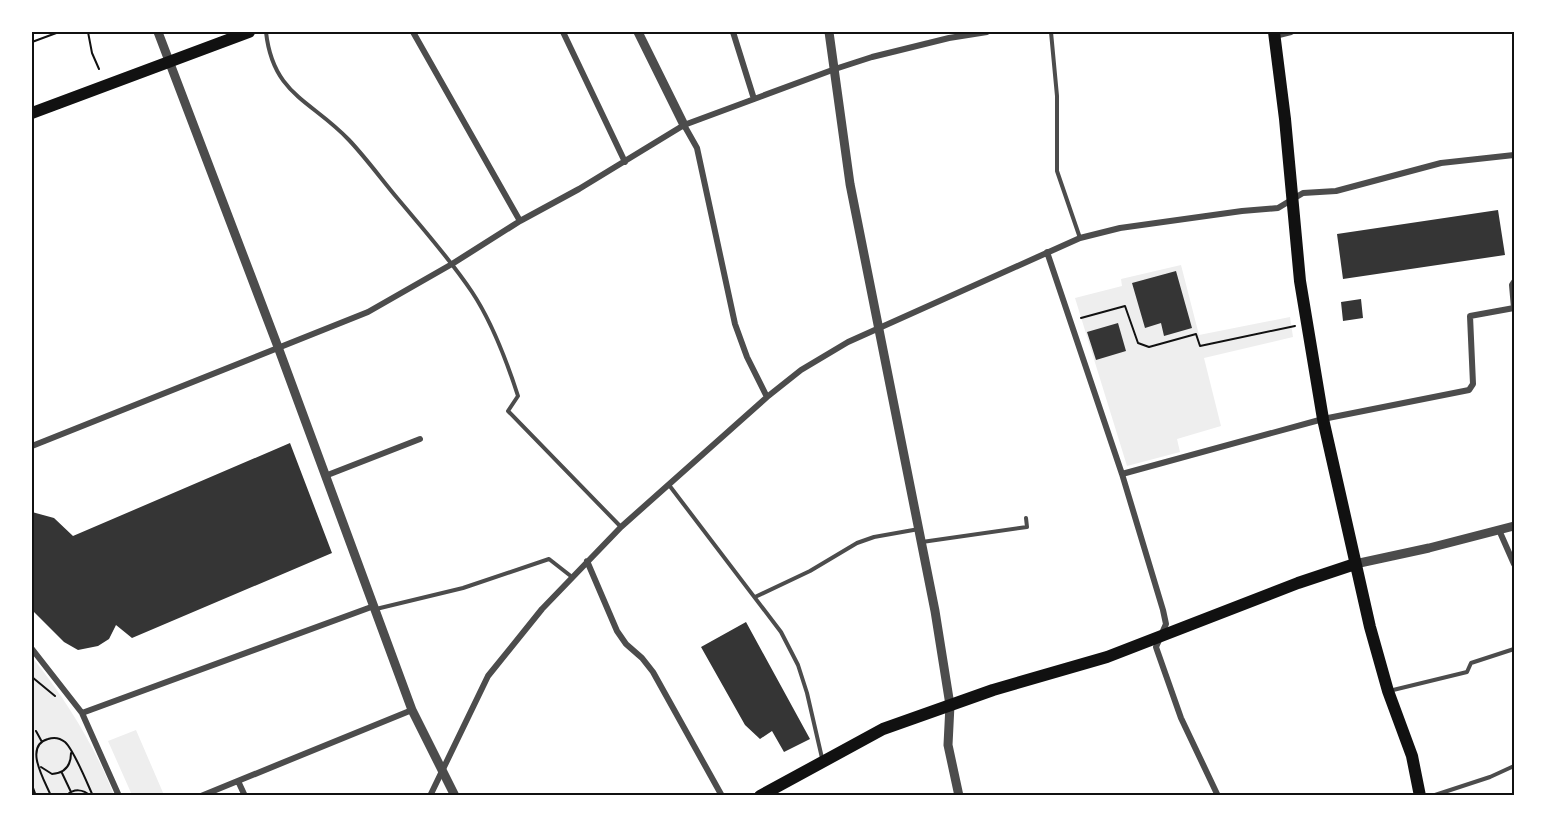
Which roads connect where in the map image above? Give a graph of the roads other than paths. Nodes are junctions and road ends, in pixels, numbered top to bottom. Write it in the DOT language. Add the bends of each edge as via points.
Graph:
graph roads {
  1 [pos="158,32"];
  2 [pos="249,32"];
  3 [pos="266,32"];
  4 [pos="413,32"];
  5 [pos="564,32"];
  6 [pos="639,32"];
  7 [pos="733,32"];
  8 [pos="829,32"];
  9 [pos="987,32"];
  10 [pos="1051,32"];
  11 [pos="1292,32"];
  12 [pos="1274,34"];
  13 [pos="948,35"];
  14 [pos="169,61"];
  15 [pos="835,69"];
  16 [pos="754,99"];
  17 [pos="32,113"];
  18 [pos="684,125"];
  19 [pos="1515,155"];
  20 [pos="625,162"];
  21 [pos="1292,200"];
  22 [pos="520,220"];
  23 [pos="1080,238"];
  24 [pos="1047,252"];
  25 [pos="452,264"];
  26 [pos="1515,282"];
  27 [pos="879,327"];
  28 [pos="278,347"];
  29 [pos="767,397"];
  30 [pos="1323,419"];
  31 [pos="420,439"];
  32 [pos="32,446"];
  33 [pos="1122,474"];
  34 [pos="325,476"];
  35 [pos="669,484"];
  36 [pos="1026,518"];
  37 [pos="1515,526"];
  38 [pos="621,527"];
  39 [pos="919,529"];
  40 [pos="1499,530"];
  41 [pos="922,542"];
  42 [pos="587,561"];
  43 [pos="1355,564"];
  44 [pos="1515,564"];
  45 [pos="572,577"];
  46 [pos="755,597"];
  47 [pos="375,607"];
  48 [pos="1161,636"];
  49 [pos="1515,649"];
  50 [pos="32,650"];
  51 [pos="1388,691"];
  52 [pos="950,705"];
  53 [pos="412,710"];
  54 [pos="82,713"];
  55 [pos="823,761"];
  56 [pos="1515,766"];
  57 [pos="442,772"];
  58 [pos="238,781"];
  59 [pos="119,795"];
  60 [pos="201,795"];
  61 [pos="245,795"];
  62 [pos="430,795"];
  63 [pos="455,795"];
  64 [pos="722,795"];
  65 [pos="760,795"];
  66 [pos="960,795"];
  67 [pos="1218,795"];
  68 [pos="1420,795"];
  69 [pos="1432,795"];
  1 -- 14 [label="street"];
  2 -- 14 [label="main road"];
  3 -- 25 [label="lane" via="284,83 348,139"];
  4 -- 22 [label="street"];
  5 -- 20 [label="street"];
  6 -- 18 [label="street"];
  7 -- 16 [label="street"];
  8 -- 15 [label="street"];
  9 -- 13 [label="street"];
  10 -- 23 [label="lane" via="1057,96 1057,171"];
  11 -- 12 [label="street"];
  12 -- 21 [label="main road"];
  13 -- 15 [label="street"];
  14 -- 17 [label="main road"];
  14 -- 28 [label="street"];
  15 -- 16 [label="street"];
  15 -- 27 [label="street" via="850,184"];
  16 -- 18 [label="street"];
  18 -- 20 [label="street"];
  18 -- 29 [label="street" via="697,148 735,324"];
  19 -- 21 [label="street" via="1441,163 1336,191 1303,193"];
  20 -- 22 [label="street"];
  21 -- 23 [label="street" via="1278,208 1119,228"];
  21 -- 30 [label="main road"];
  22 -- 25 [label="street"];
  23 -- 24 [label="street"];
  24 -- 27 [label="street"];
  24 -- 33 [label="street"];
  25 -- 28 [label="street" via="369,312"];
  25 -- 38 [label="lane" via="474,294 506,360 518,396 508,411"];
  26 -- 30 [label="street" via="1514,308 1470,316 1473,384 1469,390"];
  27 -- 29 [label="street" via="801,370"];
  27 -- 39 [label="street"];
  28 -- 32 [label="street"];
  28 -- 34 [label="street"];
  29 -- 35 [label="street"];
  30 -- 33 [label="street"];
  30 -- 43 [label="main road"];
  31 -- 34 [label="street"];
  33 -- 48 [label="street" via="1163,610 1166,624"];
  34 -- 47 [label="street"];
  35 -- 38 [label="street"];
  35 -- 46 [label="lane"];
  36 -- 41 [label="lane" via="1027,527"];
  37 -- 40 [label="street"];
  38 -- 42 [label="street"];
  39 -- 41 [label="street"];
  39 -- 46 [label="lane" via="857,543"];
  40 -- 43 [label="street"];
  40 -- 44 [label="street"];
  41 -- 52 [label="street"];
  42 -- 45 [label="street"];
  42 -- 64 [label="street" via="617,631 653,672"];
  43 -- 48 [label="main road"];
  43 -- 51 [label="main road"];
  45 -- 47 [label="lane" via="549,559 463,588"];
  45 -- 57 [label="street" via="488,676"];
  46 -- 55 [label="lane" via="781,632 798,665"];
  47 -- 53 [label="street"];
  47 -- 54 [label="street"];
  48 -- 52 [label="main road"];
  48 -- 67 [label="street" via="1156,647 1170,690"];
  49 -- 51 [label="lane" via="1471,663 1467,672"];
  50 -- 54 [label="street"];
  51 -- 68 [label="main road" via="1412,756"];
  52 -- 55 [label="main road" via="883,729"];
  52 -- 66 [label="street" via="948,745"];
  53 -- 57 [label="street"];
  53 -- 58 [label="street"];
  54 -- 59 [label="street"];
  55 -- 65 [label="main road"];
  56 -- 69 [label="lane"];
  57 -- 62 [label="street"];
  57 -- 63 [label="street"];
  58 -- 60 [label="street"];
  58 -- 61 [label="street"];
}
